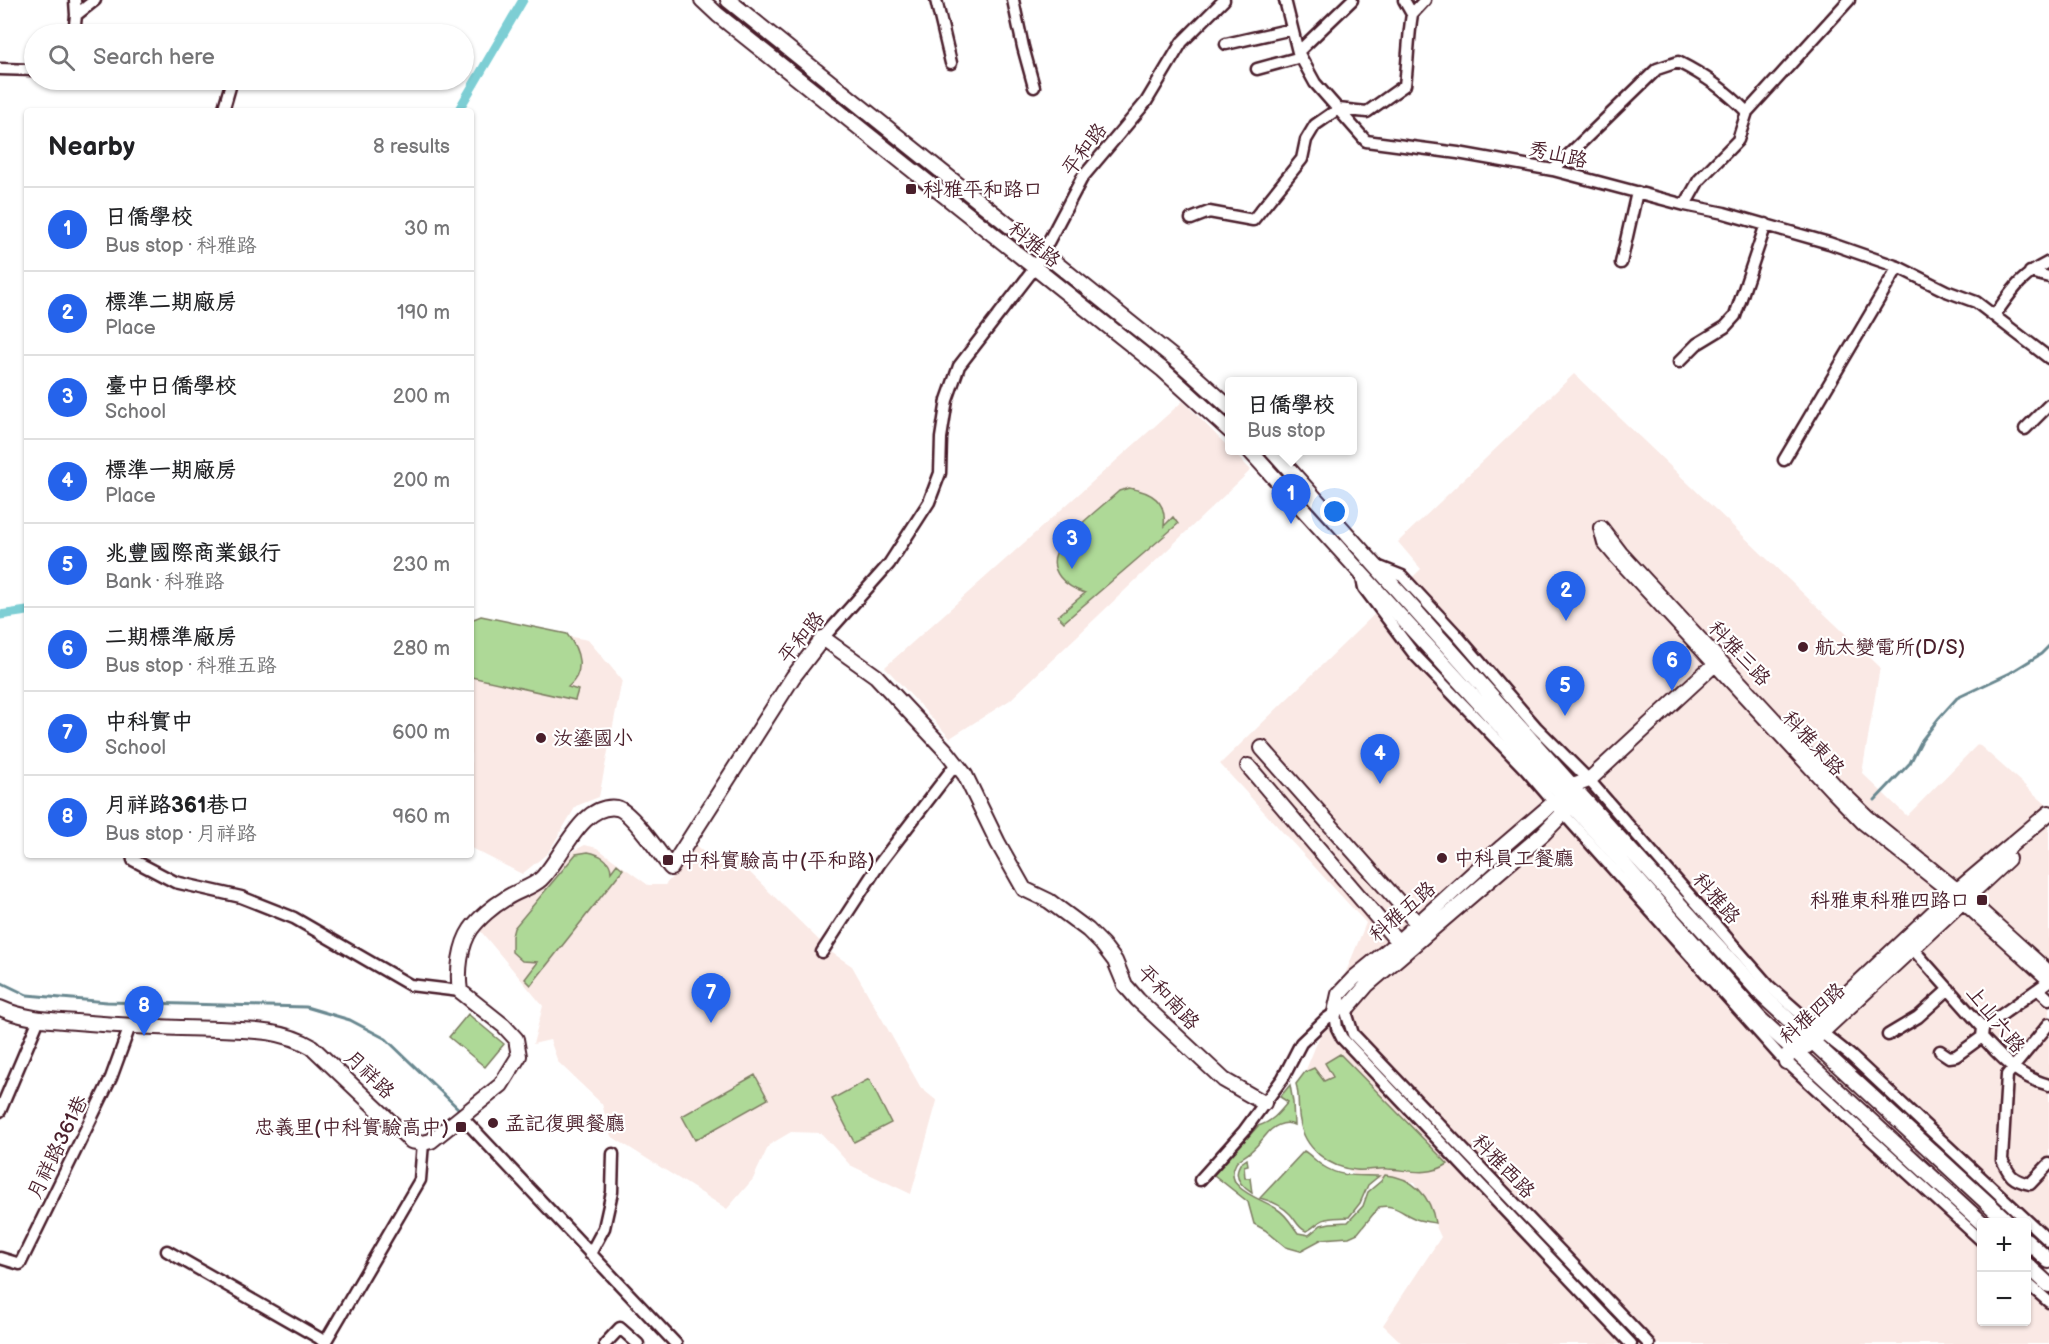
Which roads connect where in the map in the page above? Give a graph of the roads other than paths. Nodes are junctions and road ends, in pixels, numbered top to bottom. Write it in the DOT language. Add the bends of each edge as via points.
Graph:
graph roads {
  1 [pos="75,0"];
  2 [pos="95,0"];
  3 [pos="702,0"];
  4 [pos="728,0"];
  5 [pos="936,0"];
  6 [pos="1013,0"];
  7 [pos="1224,0"];
  8 [pos="1285,0"];
  9 [pos="1352,0"];
  10 [pos="1404,0"];
  11 [pos="1425,0"];
  12 [pos="1849,0"];
  13 [pos="1412,14"];
  14 [pos="76,15"];
  15 [pos="75,24"];
  16 [pos="1293,29"];
  17 [pos="1226,44"];
  18 [pos="1299,55"];
  19 [pos="951,63"];
  20 [pos="0,69"];
  21 [pos="1257,69"];
  22 [pos="24,70"];
  23 [pos="1034,87"];
  24 [pos="229,90"];
  25 [pos="224,108"];
  26 [pos="1338,109"];
  27 [pos="1747,112"];
  28 [pos="1553,170"];
  29 [pos="1637,192"];
  30 [pos="1685,205"];
  31 [pos="1191,219"];
  32 [pos="1766,224"];
  33 [pos="1041,253"];
  34 [pos="2049,262"];
  35 [pos="1621,263"];
  36 [pos="1898,267"];
  37 [pos="1034,269"];
  38 [pos="2030,272"];
  39 [pos="2049,277"];
  40 [pos="1994,316"];
  41 [pos="2049,358"];
  42 [pos="1679,362"];
  43 [pos="1225,403"];
  44 [pos="2049,405"];
  45 [pos="1225,426"];
  46 [pos="2025,429"];
  47 [pos="1254,455"];
  48 [pos="1276,455"];
  49 [pos="1784,460"];
  50 [pos="1374,565"];
  51 [pos="823,638"];
  52 [pos="1717,662"];
  53 [pos="1262,748"];
  54 [pos="956,764"];
  55 [pos="1248,766"];
  56 [pos="1588,780"];
  57 [pos="1568,800"];
  58 [pos="2049,815"];
  59 [pos="133,858"];
  60 [pos="1960,896"];
  61 [pos="1418,924"];
  62 [pos="1398,942"];
  63 [pos="1912,948"];
  64 [pos="822,952"];
  65 [pos="2049,973"];
  66 [pos="2049,980"];
  67 [pos="1949,989"];
  68 [pos="2038,989"];
  69 [pos="460,991"];
  70 [pos="2049,999"];
  71 [pos="1349,1006"];
  72 [pos="0,1008"];
  73 [pos="1335,1012"];
  74 [pos="39,1019"];
  75 [pos="2049,1024"];
  76 [pos="130,1026"];
  77 [pos="1983,1032"];
  78 [pos="1812,1033"];
  79 [pos="1888,1035"];
  80 [pos="1795,1050"];
  81 [pos="1940,1051"];
  82 [pos="1786,1062"];
  83 [pos="2012,1068"];
  84 [pos="2049,1085"];
  85 [pos="1264,1104"];
  86 [pos="0,1111"];
  87 [pos="463,1114"];
  88 [pos="423,1143"];
  89 [pos="612,1154"];
  90 [pos="2049,1164"];
  91 [pos="1200,1180"];
  92 [pos="1977,1218"];
  93 [pos="2004,1218"];
  94 [pos="1977,1236"];
  95 [pos="2049,1241"];
  96 [pos="2031,1245"];
  97 [pos="167,1251"];
  98 [pos="591,1252"];
  99 [pos="0,1258"];
  100 [pos="2049,1261"];
  101 [pos="2031,1269"];
  102 [pos="2049,1285"];
  103 [pos="2031,1286"];
  104 [pos="2049,1302"];
  105 [pos="325,1344"];
  106 [pos="605,1344"];
  107 [pos="638,1344"];
  108 [pos="676,1344"];
  109 [pos="1631,1344"];
  110 [pos="1649,1344"];
  1 -- 14 [label="street"];
  2 -- 14 [label="street"];
  3 -- 37 [label="street, 科雅路"];
  4 -- 33 [label="street, 科雅路"];
  5 -- 19 [label="street"];
  6 -- 23 [label="street"];
  7 -- 33 [label="street, 平和路" via="1182,42 1146,102 1082,178"];
  8 -- 16 [label="street, 秀山路"];
  9 -- 18 [label="street"];
  10 -- 13 [label="street"];
  11 -- 13 [label="street"];
  12 -- 27 [label="street"];
  13 -- 26 [label="street" via="1405,85 1366,112"];
  14 -- 15 [label="street"];
  16 -- 17 [label="street"];
  16 -- 18 [label="street, 秀山路"];
  18 -- 21 [label="street"];
  18 -- 26 [label="street, 秀山路"];
  20 -- 22 [label="street"];
  24 -- 25 [label="street"];
  26 -- 28 [label="street, 秀山路" via="1366,141"];
  26 -- 31 [label="street" via="1316,125 1306,140 1302,159 1253,220 1209,212"];
  27 -- 28 [label="street" via="1728,92 1678,62 1657,69"];
  27 -- 30 [label="street" via="1738,140 1699,180"];
  28 -- 29 [label="street, 秀山路"];
  29 -- 30 [label="street, 秀山路"];
  29 -- 35 [label="street"];
  30 -- 32 [label="street, 秀山路"];
  32 -- 36 [label="street, 秀山路"];
  32 -- 42 [label="street" via="1735,316"];
  33 -- 37 [label="street, 平和路"];
  33 -- 43 [label="street, 科雅路"];
  34 -- 38 [label="street"];
  36 -- 40 [label="street, 秀山路" via="1976,302"];
  36 -- 49 [label="street"];
  37 -- 45 [label="street, 科雅路" via="1163,370"];
  37 -- 51 [label="street, 平和路" via="959,366 947,400 940,473 928,502 889,564"];
  38 -- 39 [label="street"];
  38 -- 40 [label="street" via="2019,280"];
  40 -- 41 [label="street, 秀山路"];
  44 -- 46 [label="street"];
  47 -- 57 [label="street, 科雅路"];
  48 -- 50 [label="street, 科雅路"];
  50 -- 56 [label="street, 科雅路" via="1402,576"];
  50 -- 57 [label="street, 科雅路"];
  51 -- 54 [label="street, 平和南路" via="876,676"];
  51 -- 69 [label="street, 平和路" via="793,677 671,868 624,810 607,808 593,813 539,881 504,899 472,928 465,940 458,977"];
  52 -- 52 [label="street, 科雅三路" via="1616,556 1605,543 1601,528"];
  52 -- 56 [label="street, 科雅五路"];
  52 -- 60 [label="street, 科雅三路" via="1868,818"];
  53 -- 61 [label="street"];
  54 -- 64 [label="street" via="880,863"];
  54 -- 85 [label="street, 平和南路" via="965,774 1024,889 1049,901 1088,930 1115,961 1125,985 1138,1000 1224,1080"];
  55 -- 62 [label="street"];
  56 -- 57 [label="street, 科雅五路"];
  56 -- 78 [label="street, 科雅路"];
  57 -- 61 [label="street, 科雅五路" via="1502,847"];
  57 -- 71 [label="street, 科雅五路" via="1543,834 1367,985"];
  57 -- 78 [label="street, 科雅路" via="1763,996"];
  57 -- 80 [label="street, 科雅路" via="1760,1019"];
  57 -- 82 [label="street, 科雅路" via="1752,1026"];
  58 -- 60 [label="street, 科雅四路" via="2032,836"];
  59 -- 69 [label="street" via="175,882 241,897 294,918 410,985"];
  60 -- 63 [label="street, 科雅四路"];
  60 -- 65 [label="street"];
  60 -- 66 [label="street"];
  60 -- 78 [label="street, 科雅四路"];
  61 -- 62 [label="street, 科雅五路"];
  62 -- 73 [label="street, 科雅五路" via="1339,994"];
  63 -- 67 [label="street, 上山六路"];
  63 -- 78 [label="street, 科雅四路"];
  66 -- 68 [label="street"];
  67 -- 77 [label="street, 上山六路"];
  67 -- 79 [label="street, 上山六路" via="1918,1017"];
  68 -- 70 [label="street"];
  68 -- 77 [label="street"];
  69 -- 87 [label="street" via="504,1026 516,1040 519,1056 501,1085"];
  71 -- 73 [label="street"];
  71 -- 110 [label="street, 科雅西路" via="1347,1015 1353,1034"];
  72 -- 74 [label="street, 月祥路"];
  73 -- 85 [label="street" via="1301,1043"];
  73 -- 109 [label="street, 科雅西路" via="1342,1038"];
  74 -- 76 [label="street, 月祥路"];
  74 -- 86 [label="street"];
  75 -- 83 [label="street"];
  76 -- 88 [label="street, 月祥路" via="261,1031 297,1038 312,1047 411,1141"];
  76 -- 99 [label="street, 月祥路361巷" via="111,1078 20,1264"];
  77 -- 81 [label="street" via="1956,1056 1949,1057"];
  77 -- 83 [label="street, 上山六路"];
  78 -- 80 [label="street, 科雅四路"];
  78 -- 93 [label="street, 科雅路"];
  78 -- 95 [label="street, 科雅路" via="1850,1055"];
  80 -- 82 [label="street, 科雅四路"];
  80 -- 92 [label="street, 科雅路"];
  82 -- 94 [label="street, 科雅路"];
  83 -- 84 [label="street, 上山六路" via="2033,1081"];
  83 -- 90 [label="street" via="2007,1075 2002,1160 2015,1181 2030,1184"];
  85 -- 91 [label="street"];
  87 -- 88 [label="street" via="431,1141"];
  87 -- 98 [label="street"];
  88 -- 105 [label="street" via="420,1180"];
  89 -- 98 [label="street" via="612,1192 604,1228"];
  96 -- 100 [label="street"];
  97 -- 105 [label="street"];
  98 -- 108 [label="street"];
  101 -- 102 [label="street"];
  103 -- 104 [label="street"];
  106 -- 107 [label="street" via="620,1328"];
}
